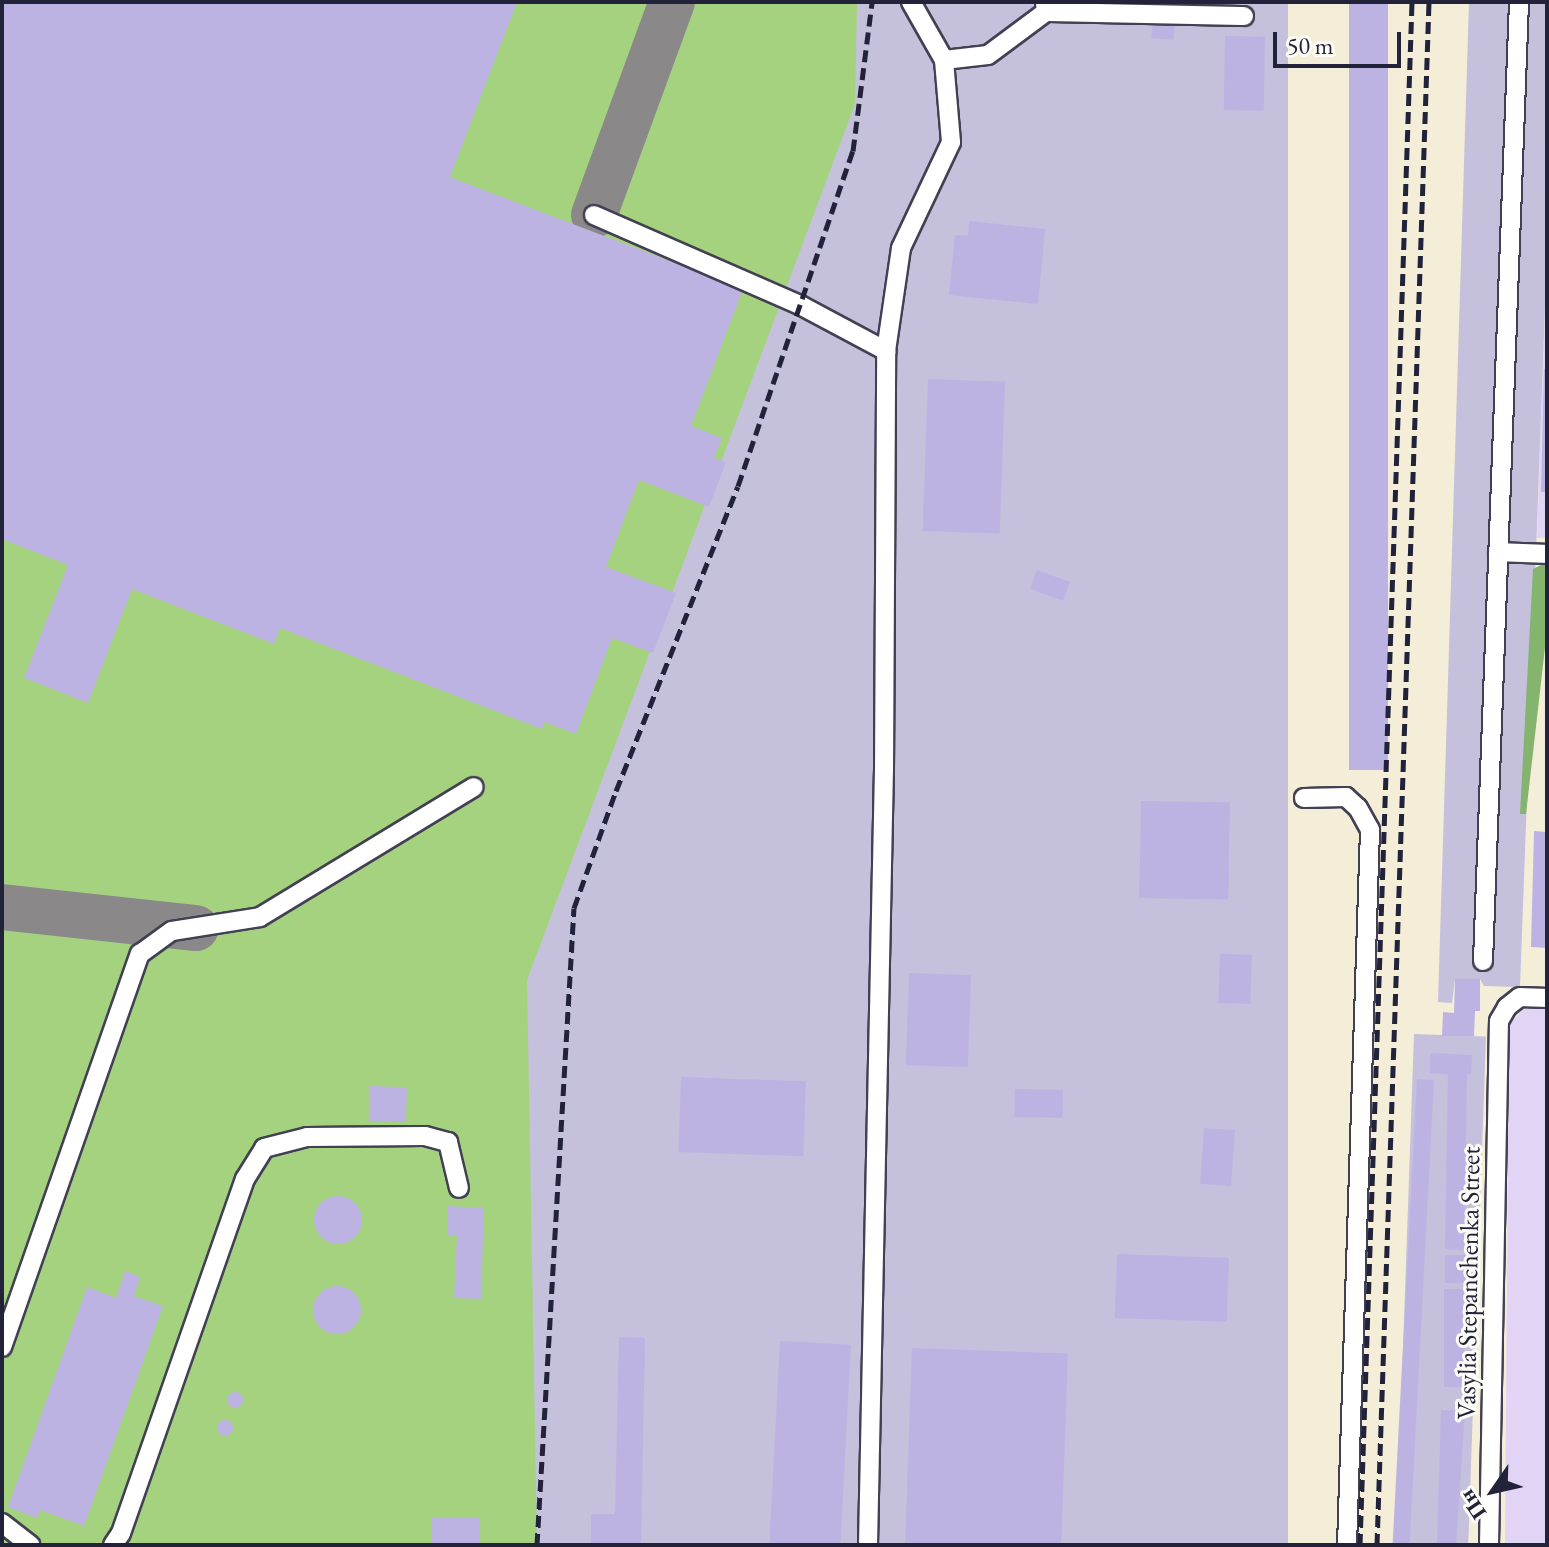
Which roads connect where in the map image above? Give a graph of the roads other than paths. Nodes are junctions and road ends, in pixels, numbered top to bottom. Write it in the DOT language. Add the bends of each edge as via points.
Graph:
graph roads {
  1 [pos="911,2"];
  2 [pos="1519,2"];
  3 [pos="1046,7"];
  4 [pos="1244,16"];
  5 [pos="944,60"];
  6 [pos="594,215"];
  7 [pos="886,351"];
  8 [pos="1498,552"];
  9 [pos="1547,554"];
  10 [pos="474,787"];
  11 [pos="1304,798"];
  12 [pos="1483,961"];
  13 [pos="1547,998"];
  14 [pos="459,1188"];
  15 [pos="2,1347"];
  16 [pos="2,1523"];
  17 [pos="30,1545"];
  18 [pos="113,1545"];
  19 [pos="868,1545"];
  20 [pos="1347,1545"];
  21 [pos="1489,1545"];
  1 -- 5 [label="street"];
  2 -- 8 [label="street"];
  3 -- 4 [label="street"];
  3 -- 5 [label="street" via="988,55"];
  5 -- 7 [label="street" via="951,142 901,248"];
  6 -- 7 [label="street" via="800,305"];
  7 -- 19 [label="street" via="884,787"];
  8 -- 9 [label="street"];
  8 -- 12 [label="street"];
  10 -- 15 [label="street" via="260,917 172,931 140,954"];
  11 -- 20 [label="street" via="1346,797 1370,830"];
  13 -- 21 [label="street, Vasylia Stepanchenka Street" via="1520,997 1499,1021"];
  14 -- 18 [label="street" via="448,1142 425,1136 307,1137 264,1148 245,1179"];
  16 -- 17 [label="street"];
}
